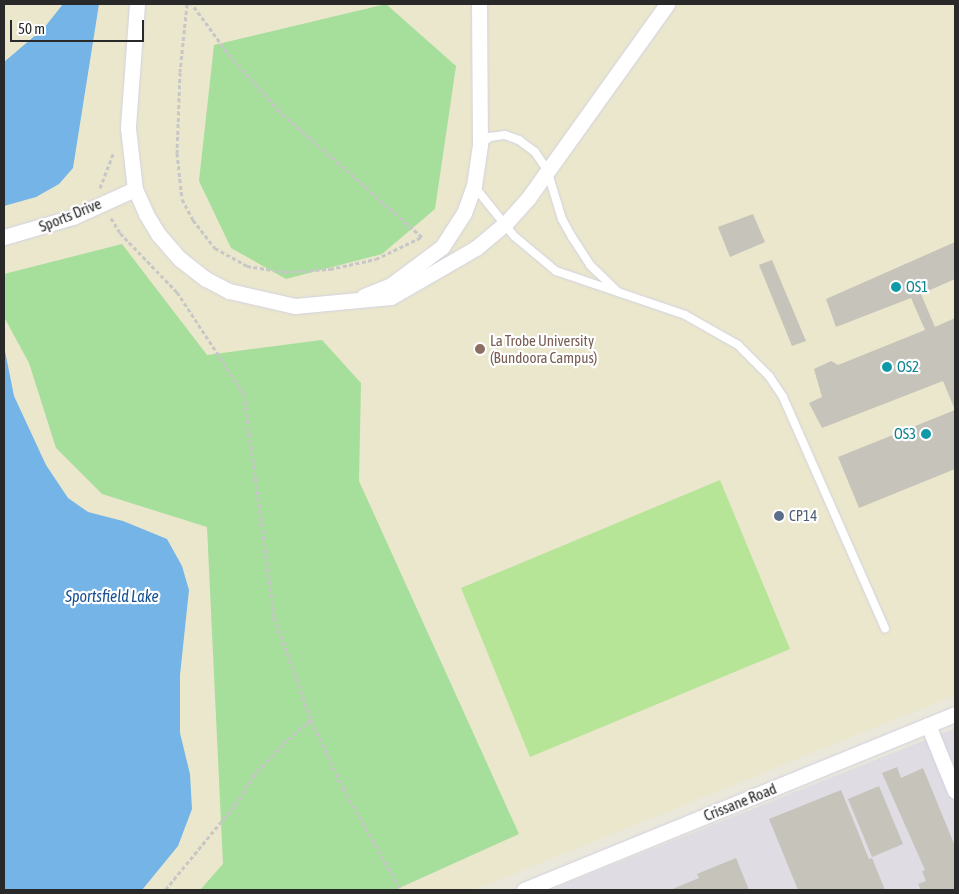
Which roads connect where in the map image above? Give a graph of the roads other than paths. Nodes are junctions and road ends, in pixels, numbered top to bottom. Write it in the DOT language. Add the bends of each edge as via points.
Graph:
graph roads {
  1 [pos="137,4"];
  2 [pos="479,4"];
  3 [pos="667,4"];
  4 [pos="480,145"];
  5 [pos="547,170"];
  6 [pos="474,186"];
  7 [pos="135,189"];
  8 [pos="505,224"];
  9 [pos="4,237"];
  10 [pos="619,293"];
  11 [pos="344,304"];
  12 [pos="886,628"];
  13 [pos="955,714"];
  14 [pos="928,725"];
  15 [pos="955,790"];
  16 [pos="524,890"];
  1 -- 7 [label="street" via="128,128"];
  2 -- 4 [label="street"];
  3 -- 5 [label="street"];
  4 -- 5 [label="lane" via="490,137 505,135 519,140 535,152"];
  4 -- 6 [label="street"];
  5 -- 8 [label="street"];
  5 -- 10 [label="lane" via="562,219 572,237 590,265"];
  6 -- 8 [label="lane"];
  6 -- 11 [label="street" via="464,213 442,247 391,285"];
  7 -- 9 [label="street, Sports Drive" via="56,223"];
  7 -- 11 [label="street" via="158,234 180,259 206,279 229,291 295,306"];
  8 -- 10 [label="lane" via="514,236 556,271"];
  8 -- 11 [label="street" via="459,260 392,297"];
  10 -- 12 [label="lane" via="685,315 738,345 769,376 783,398"];
  13 -- 14 [label="street, Crissane Road"];
  14 -- 15 [label="street"];
  14 -- 16 [label="street, Crissane Road"];
}
